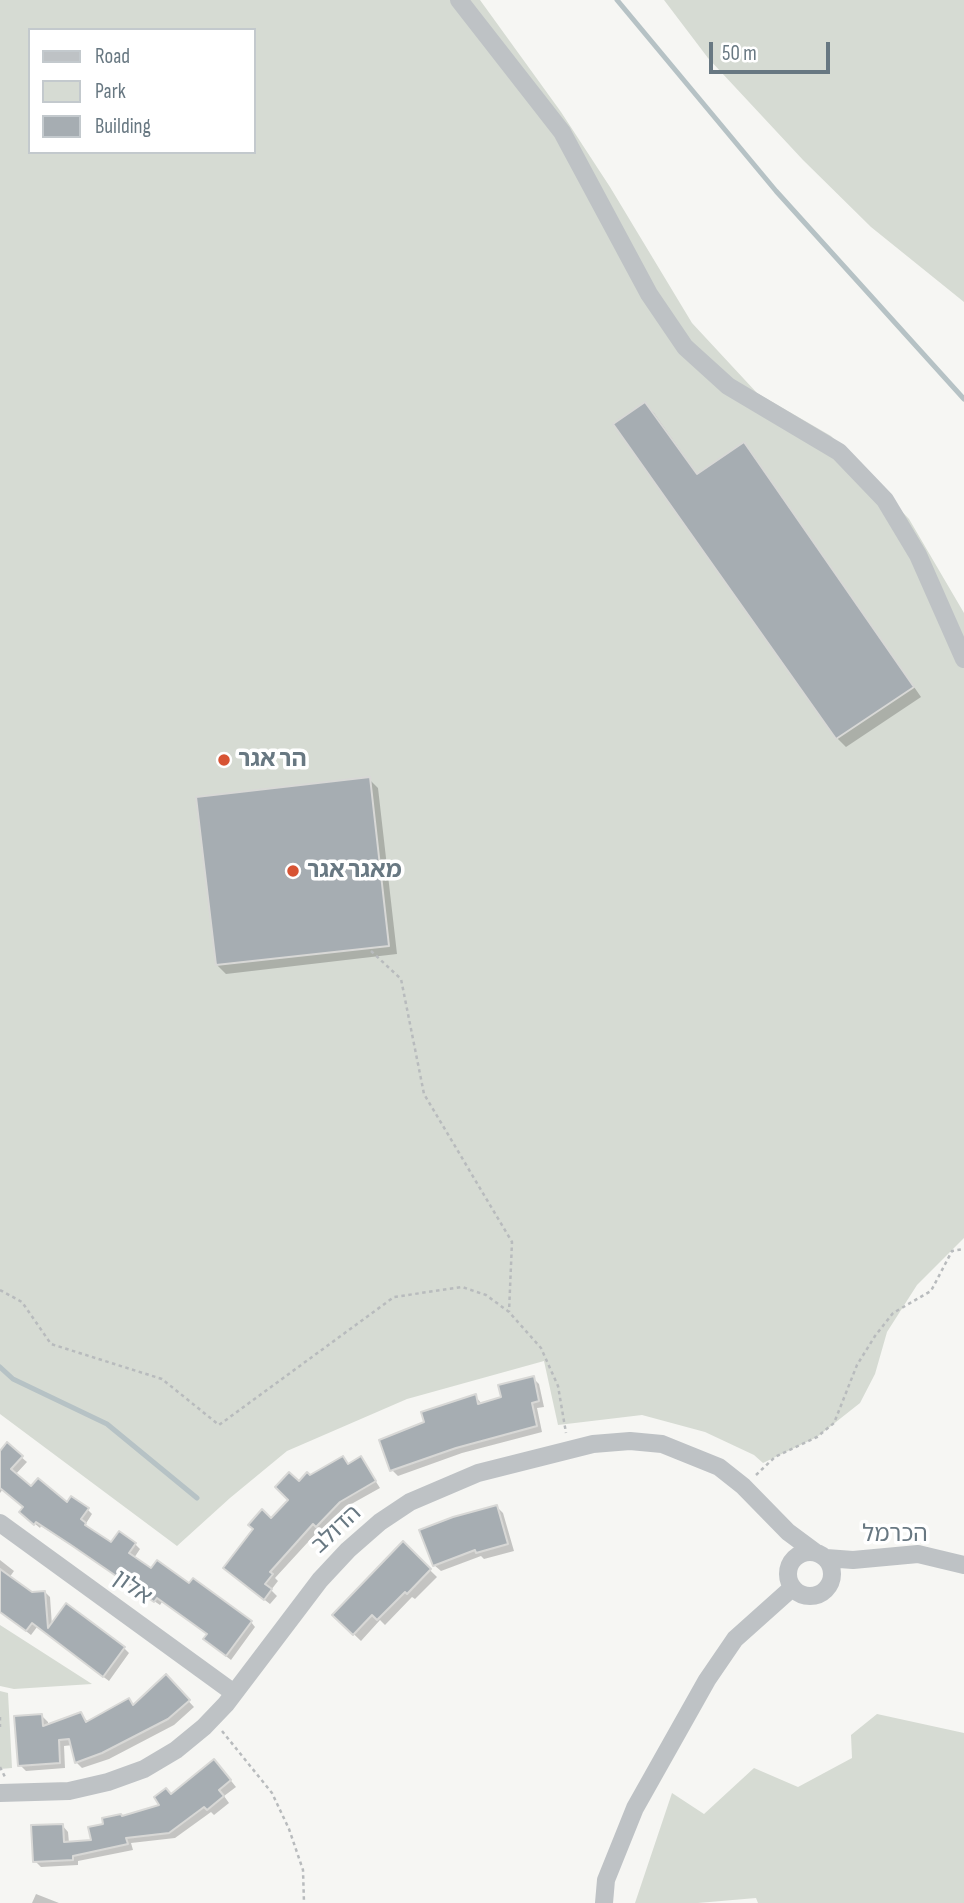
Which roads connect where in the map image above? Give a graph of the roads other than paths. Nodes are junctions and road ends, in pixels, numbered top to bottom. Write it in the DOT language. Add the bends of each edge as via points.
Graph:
graph roads {
  1 [pos="459,0"];
  2 [pos="964,659"];
  3 [pos="763,1506"];
  4 [pos="0,1523"];
  5 [pos="820,1555"];
  6 [pos="964,1564"];
  7 [pos="788,1569"];
  8 [pos="792,1588"];
  9 [pos="234,1693"];
  10 [pos="0,1793"];
  11 [pos="604,1903"];
  1 -- 2 [label="street" via="562,132 649,294 685,346 728,386 839,452 885,500 918,555"];
  3 -- 5 [label="street, הדולב"];
  3 -- 7 [label="street, הדולב" via="785,1540"];
  3 -- 9 [label="street, הדולב" via="719,1467 662,1444 593,1444 478,1473 410,1502 380,1522 320,1580"];
  4 -- 9 [label="street, אלון"];
  5 -- 6 [label="street, הכרמל" via="853,1560 918,1555"];
  5 -- 7 [label="street" via="803,1552"];
  5 -- 8 [label="street" via="832,1572 828,1587 815,1596"];
  7 -- 8 [label="street"];
  8 -- 11 [label="street" via="735,1639 707,1680 635,1808 606,1880"];
  9 -- 10 [label="street, הדולב" via="176,1750 144,1769 69,1791"];
}
